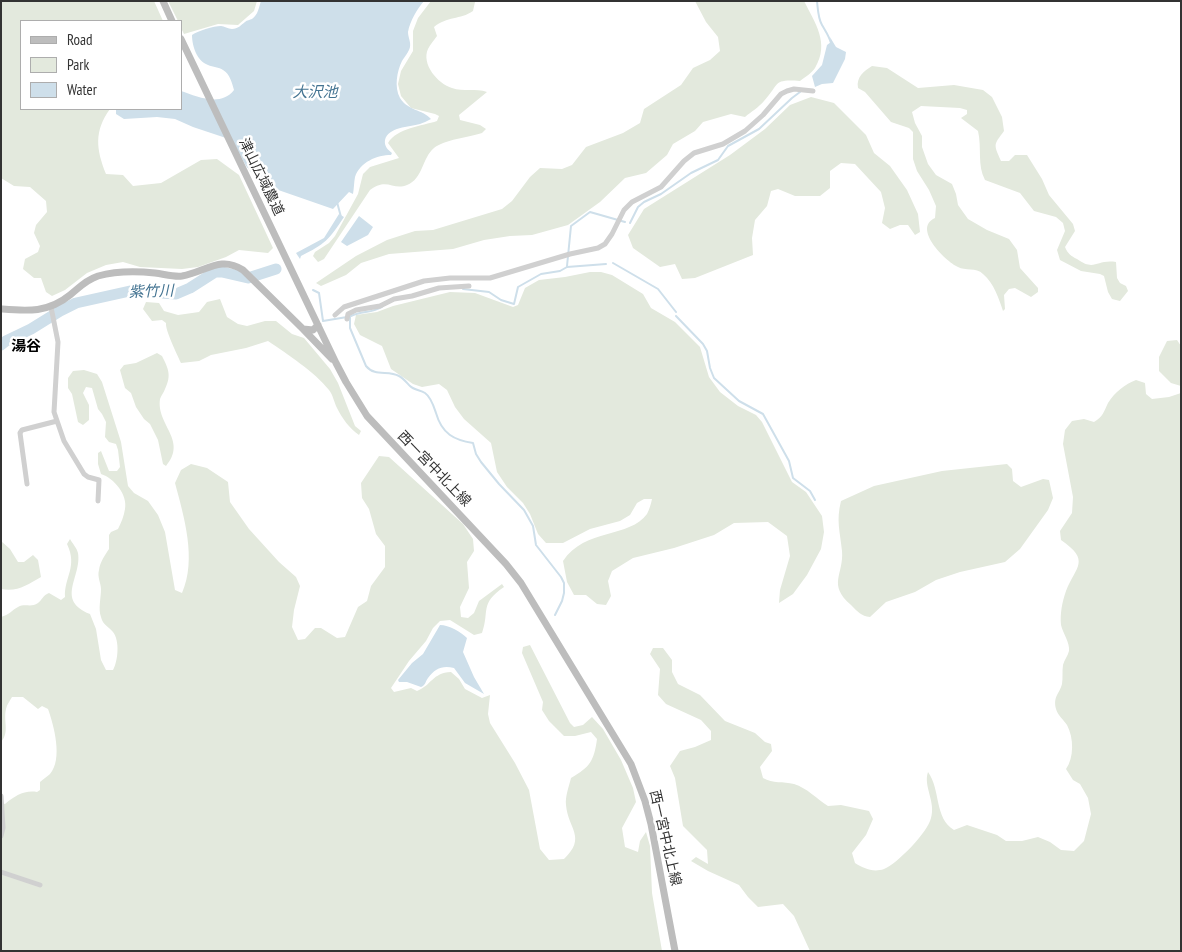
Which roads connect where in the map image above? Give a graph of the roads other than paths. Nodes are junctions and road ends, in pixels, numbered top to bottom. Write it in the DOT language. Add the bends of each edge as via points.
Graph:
graph roads {
  1 [pos="163,1"];
  2 [pos="172,20"];
  3 [pos="182,42"];
  4 [pos="813,91"];
  5 [pos="469,286"];
  6 [pos="1,309"];
  7 [pos="51,310"];
  8 [pos="335,315"];
  9 [pos="348,319"];
  10 [pos="318,324"];
  11 [pos="304,329"];
  12 [pos="336,363"];
  13 [pos="57,421"];
  14 [pos="27,484"];
  15 [pos="98,501"];
  16 [pos="1,796"];
  17 [pos="1,836"];
  18 [pos="1,872"];
  19 [pos="40,885"];
  20 [pos="675,951"];
  1 -- 2 [label="main road"];
  3 -- 10 [label="main road, 津山広域農道"];
  4 -- 8 [label="street" via="794,89 781,94 745,131 723,144 689,157 661,187 632,202 624,210 606,244 598,248 490,278 424,281 344,307"];
  5 -- 9 [label="street" via="439,288 394,298 380,306 356,310 348,314"];
  6 -- 7 [label="main road"];
  7 -- 11 [label="main road" via="87,281 109,274 137,272 183,276 225,263 237,266"];
  7 -- 13 [label="street" via="58,348 54,404"];
  10 -- 11 [label="main road" via="313,330"];
  10 -- 12 [label="main road, 西一宮中北上線"];
  11 -- 12 [label="main road"];
  12 -- 20 [label="main road, 西一宮中北上線" via="367,416 490,546 520,583 631,764 651,824"];
  13 -- 14 [label="street" via="20,433"];
  13 -- 15 [label="street" via="64,441 84,474 99,480"];
  16 -- 17 [label="street"];
  18 -- 19 [label="street"];
}
